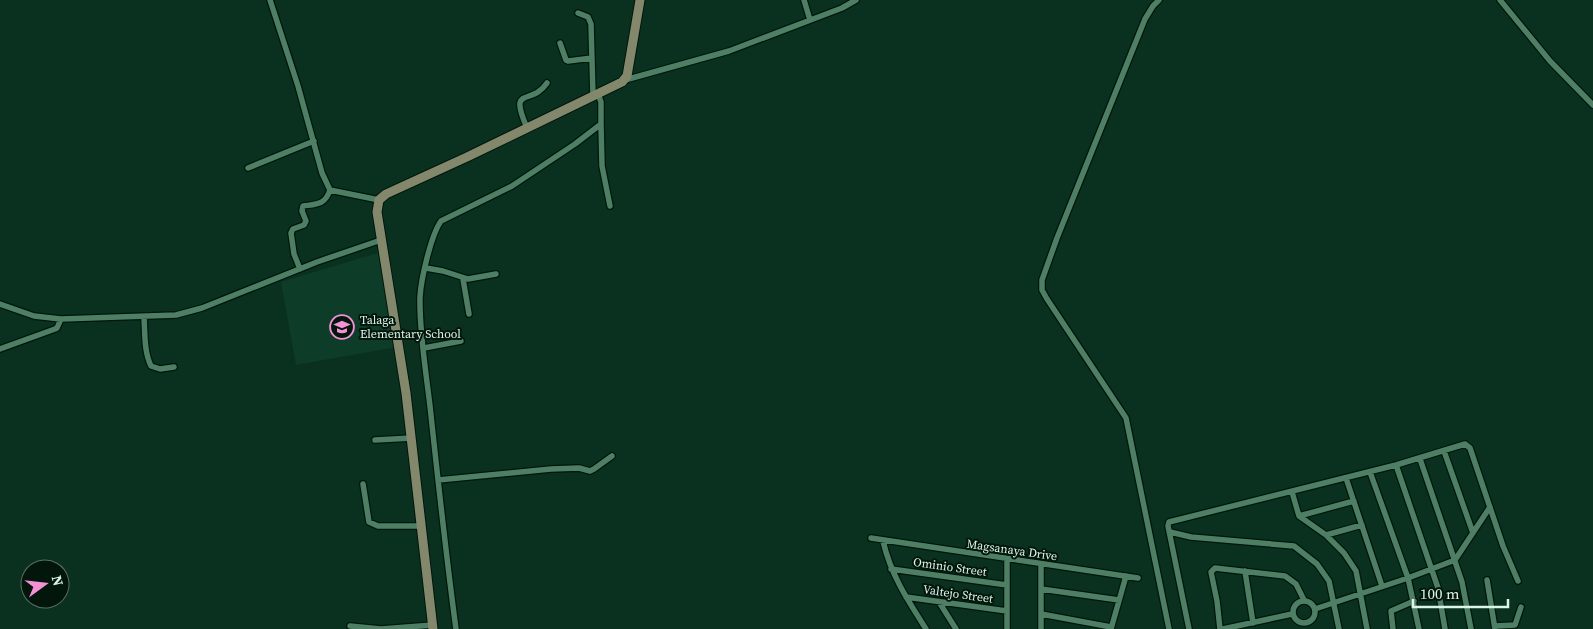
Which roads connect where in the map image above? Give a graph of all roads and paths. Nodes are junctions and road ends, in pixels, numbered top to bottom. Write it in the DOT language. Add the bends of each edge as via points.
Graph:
graph roads {
  1 [pos="270,0"];
  2 [pos="640,0"];
  3 [pos="804,0"];
  4 [pos="856,0"];
  5 [pos="1159,0"];
  6 [pos="1500,0"];
  7 [pos="578,13"];
  8 [pos="810,20"];
  9 [pos="560,43"];
  10 [pos="592,58"];
  11 [pos="625,80"];
  12 [pos="547,83"];
  13 [pos="595,95"];
  14 [pos="1593,106"];
  15 [pos="600,124"];
  16 [pos="527,128"];
  17 [pos="314,141"];
  18 [pos="248,168"];
  19 [pos="330,190"];
  20 [pos="379,200"];
  21 [pos="610,206"];
  22 [pos="381,240"];
  23 [pos="426,268"];
  24 [pos="300,269"];
  25 [pos="496,274"];
  26 [pos="463,279"];
  27 [pos="0,304"];
  28 [pos="469,314"];
  29 [pos="144,317"];
  30 [pos="61,319"];
  31 [pos="461,341"];
  32 [pos="424,348"];
  33 [pos="0,349"];
  34 [pos="174,367"];
  35 [pos="412,438"];
  36 [pos="375,440"];
  37 [pos="1444,451"];
  38 [pos="612,456"];
  39 [pos="1420,459"];
  40 [pos="1396,465"];
  41 [pos="1370,472"];
  42 [pos="1346,478"];
  43 [pos="438,480"];
  44 [pos="364,484"];
  45 [pos="1292,492"];
  46 [pos="1354,501"];
  47 [pos="1490,507"];
  48 [pos="1299,516"];
  49 [pos="1362,525"];
  50 [pos="422,526"];
  51 [pos="1170,532"];
  52 [pos="1472,533"];
  53 [pos="1326,535"];
  54 [pos="871,538"];
  55 [pos="883,541"];
  56 [pos="1007,559"];
  57 [pos="1455,560"];
  58 [pos="1040,564"];
  59 [pos="891,569"];
  60 [pos="1432,569"];
  61 [pos="1245,571"];
  62 [pos="1126,576"];
  63 [pos="1138,578"];
  64 [pos="1408,578"];
  65 [pos="1487,580"];
  66 [pos="1518,581"];
  67 [pos="1007,585"];
  68 [pos="1382,586"];
  69 [pos="1041,589"];
  70 [pos="1362,592"];
  71 [pos="906,598"];
  72 [pos="1119,600"];
  73 [pos="1304,600"];
  74 [pos="1414,601"];
  75 [pos="939,602"];
  76 [pos="1334,602"];
  77 [pos="1521,607"];
  78 [pos="1315,608"];
  79 [pos="1007,611"];
  80 [pos="1041,614"];
  81 [pos="1292,614"];
  82 [pos="1086,622"];
  83 [pos="1253,622"];
  84 [pos="350,626"];
  85 [pos="1306,626"];
  86 [pos="433,627"];
  87 [pos="1111,628"];
  88 [pos="1495,628"];
  89 [pos="456,629"];
  90 [pos="926,629"];
  91 [pos="956,629"];
  92 [pos="1007,629"];
  93 [pos="1041,629"];
  94 [pos="1083,629"];
  95 [pos="1169,629"];
  96 [pos="1189,629"];
  97 [pos="1221,629"];
  98 [pos="1339,629"];
  99 [pos="1367,629"];
  100 [pos="1393,629"];
  101 [pos="1419,629"];
  102 [pos="1445,629"];
  103 [pos="1471,629"];
  1 -- 17 [label="street"];
  2 -- 11 [label="street"];
  3 -- 8 [label="street"];
  4 -- 8 [label="street"];
  5 -- 95 [label="street" via="1145,19 1057,238 1042,280 1042,290 1126,418"];
  6 -- 14 [label="street" via="1550,61"];
  7 -- 10 [label="street" via="590,20"];
  8 -- 11 [label="street" via="729,51"];
  9 -- 10 [label="street" via="568,61"];
  10 -- 13 [label="street"];
  11 -- 13 [label="street"];
  12 -- 16 [label="street" via="540,91 521,99 519,108"];
  13 -- 15 [label="street" via="601,102"];
  13 -- 16 [label="street"];
  15 -- 21 [label="street" via="602,166"];
  15 -- 23 [label="street" via="512,186 442,221 432,242"];
  16 -- 20 [label="street"];
  17 -- 18 [label="street"];
  17 -- 19 [label="street" via="324,180"];
  19 -- 20 [label="street"];
  19 -- 24 [label="street" via="324,202 303,206 306,222 291,232"];
  20 -- 22 [label="street" via="377,212"];
  22 -- 24 [label="street"];
  22 -- 35 [label="street"];
  23 -- 26 [label="street" via="456,274"];
  23 -- 32 [label="street" via="420,305"];
  24 -- 29 [label="street" via="185,314"];
  25 -- 26 [label="street"];
  26 -- 28 [label="street"];
  27 -- 30 [label="street" via="34,316"];
  29 -- 30 [label="street"];
  29 -- 34 [label="street" via="151,366 160,369"];
  30 -- 33 [label="street" via="55,329"];
  31 -- 32 [label="street"];
  32 -- 43 [label="street"];
  35 -- 36 [label="street"];
  35 -- 50 [label="street"];
  37 -- 39 [label="street"];
  37 -- 47 [label="street" via="1468,445"];
  37 -- 52 [label="street"];
  38 -- 43 [label="street" via="590,471 550,469"];
  39 -- 40 [label="street"];
  39 -- 57 [label="street"];
  40 -- 41 [label="street"];
  40 -- 60 [label="street"];
  41 -- 42 [label="street"];
  41 -- 64 [label="street"];
  42 -- 45 [label="street"];
  42 -- 46 [label="street"];
  43 -- 89 [label="street"];
  44 -- 50 [label="street" via="371,524"];
  45 -- 48 [label="street"];
  45 -- 51 [label="street" via="1170,522"];
  46 -- 48 [label="street"];
  46 -- 49 [label="street"];
  47 -- 52 [label="street"];
  47 -- 66 [label="street"];
  48 -- 53 [label="street"];
  49 -- 53 [label="street"];
  49 -- 68 [label="street"];
  50 -- 86 [label="street"];
  51 -- 76 [label="street" via="1294,546 1317,564 1330,581"];
  51 -- 96 [label="street"];
  52 -- 57 [label="street"];
  53 -- 70 [label="street" via="1344,552 1356,571"];
  54 -- 55 [label="street, Magsanaya Drive"];
  55 -- 56 [label="street, Magsanaya Drive"];
  55 -- 59 [label="street"];
  56 -- 58 [label="street, Magsanaya Drive"];
  56 -- 67 [label="street"];
  57 -- 60 [label="street"];
  57 -- 103 [label="street"];
  58 -- 62 [label="street, Magsanaya Drive"];
  58 -- 69 [label="street"];
  59 -- 67 [label="street, Ominio Street"];
  59 -- 71 [label="street"];
  60 -- 64 [label="street"];
  60 -- 102 [label="street"];
  61 -- 73 [label="street" via="1285,576 1296,584"];
  61 -- 83 [label="street"];
  61 -- 97 [label="street" via="1215,568 1211,572"];
  62 -- 63 [label="street, Magsanaya Drive"];
  62 -- 72 [label="street"];
  64 -- 68 [label="street"];
  64 -- 74 [label="street"];
  65 -- 88 [label="street"];
  67 -- 79 [label="street"];
  68 -- 70 [label="street"];
  69 -- 72 [label="street"];
  69 -- 80 [label="street"];
  70 -- 76 [label="street"];
  70 -- 99 [label="street"];
  71 -- 75 [label="street, Valtejo Street"];
  71 -- 90 [label="street"];
  72 -- 87 [label="street"];
  73 -- 78 [label="street"];
  73 -- 81 [label="street" via="1295,605"];
  74 -- 100 [label="street" via="1392,611"];
  74 -- 101 [label="street"];
  75 -- 79 [label="street, Valtejo Street"];
  75 -- 91 [label="street"];
  76 -- 78 [label="street"];
  76 -- 98 [label="street"];
  77 -- 88 [label="street" via="1515,625"];
  78 -- 85 [label="street" via="1312,621"];
  79 -- 92 [label="street"];
  80 -- 82 [label="street"];
  80 -- 93 [label="street"];
  81 -- 83 [label="street"];
  81 -- 85 [label="street" via="1295,620"];
  82 -- 87 [label="street"];
  82 -- 94 [label="street"];
  83 -- 97 [label="street"];
  84 -- 86 [label="street" via="382,629"];
}
